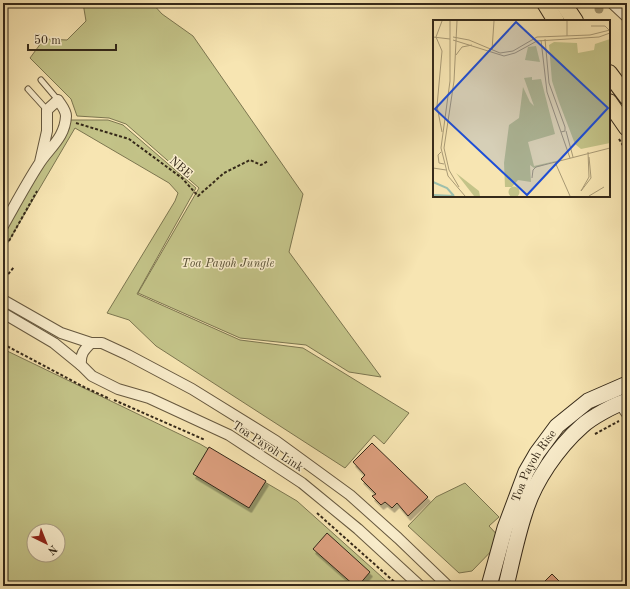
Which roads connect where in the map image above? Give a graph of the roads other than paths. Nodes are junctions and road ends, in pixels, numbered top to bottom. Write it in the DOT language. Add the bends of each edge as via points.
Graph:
graph roads {
  1 [pos="545,3"];
  2 [pos="563,3"];
  3 [pos="612,3"];
  4 [pos="627,17"];
  5 [pos="555,20"];
  6 [pos="574,20"];
  7 [pos="610,74"];
  8 [pos="41,80"];
  9 [pos="28,89"];
  10 [pos="627,97"];
  11 [pos="58,100"];
  12 [pos="610,104"];
  13 [pos="47,110"];
  14 [pos="621,131"];
  15 [pos="40,162"];
  16 [pos="7,212"];
  17 [pos="3,226"];
  18 [pos="3,300"];
  19 [pos="3,314"];
  20 [pos="91,343"];
  21 [pos="81,365"];
  22 [pos="627,384"];
  23 [pos="622,403"];
  24 [pos="627,417"];
  25 [pos="420,586"];
  26 [pos="448,586"];
  27 [pos="489,586"];
  28 [pos="506,586"];
  1 -- 5 [label="main road"];
  2 -- 6 [label="main road"];
  3 -- 4 [label="street"];
  7 -- 10 [label="main road"];
  8 -- 11 [label="lane"];
  9 -- 13 [label="lane"];
  11 -- 13 [label="street"];
  11 -- 15 [label="street" via="66,116 62,132"];
  12 -- 14 [label="main road"];
  13 -- 15 [label="street" via="47,131"];
  15 -- 16 [label="street"];
  16 -- 17 [label="street"];
  18 -- 20 [label="street, Toa Payoh Link" via="61,333"];
  19 -- 21 [label="street, Toa Payoh Link" via="54,343"];
  20 -- 21 [label="street" via="82,352"];
  20 -- 26 [label="street, Toa Payoh Link" via="102,343 128,355 192,389 270,438 350,495"];
  21 -- 25 [label="street, Toa Payoh Link" via="92,376 118,389 149,398 229,435 302,483 358,529"];
  22 -- 27 [label="main road, Toa Payoh Rise" via="588,401 557,426 537,454 526,472 504,528"];
  23 -- 24 [label="lane"];
  23 -- 28 [label="main road, Toa Payoh Rise" via="582,426 560,449 541,478 525,511"];
}
